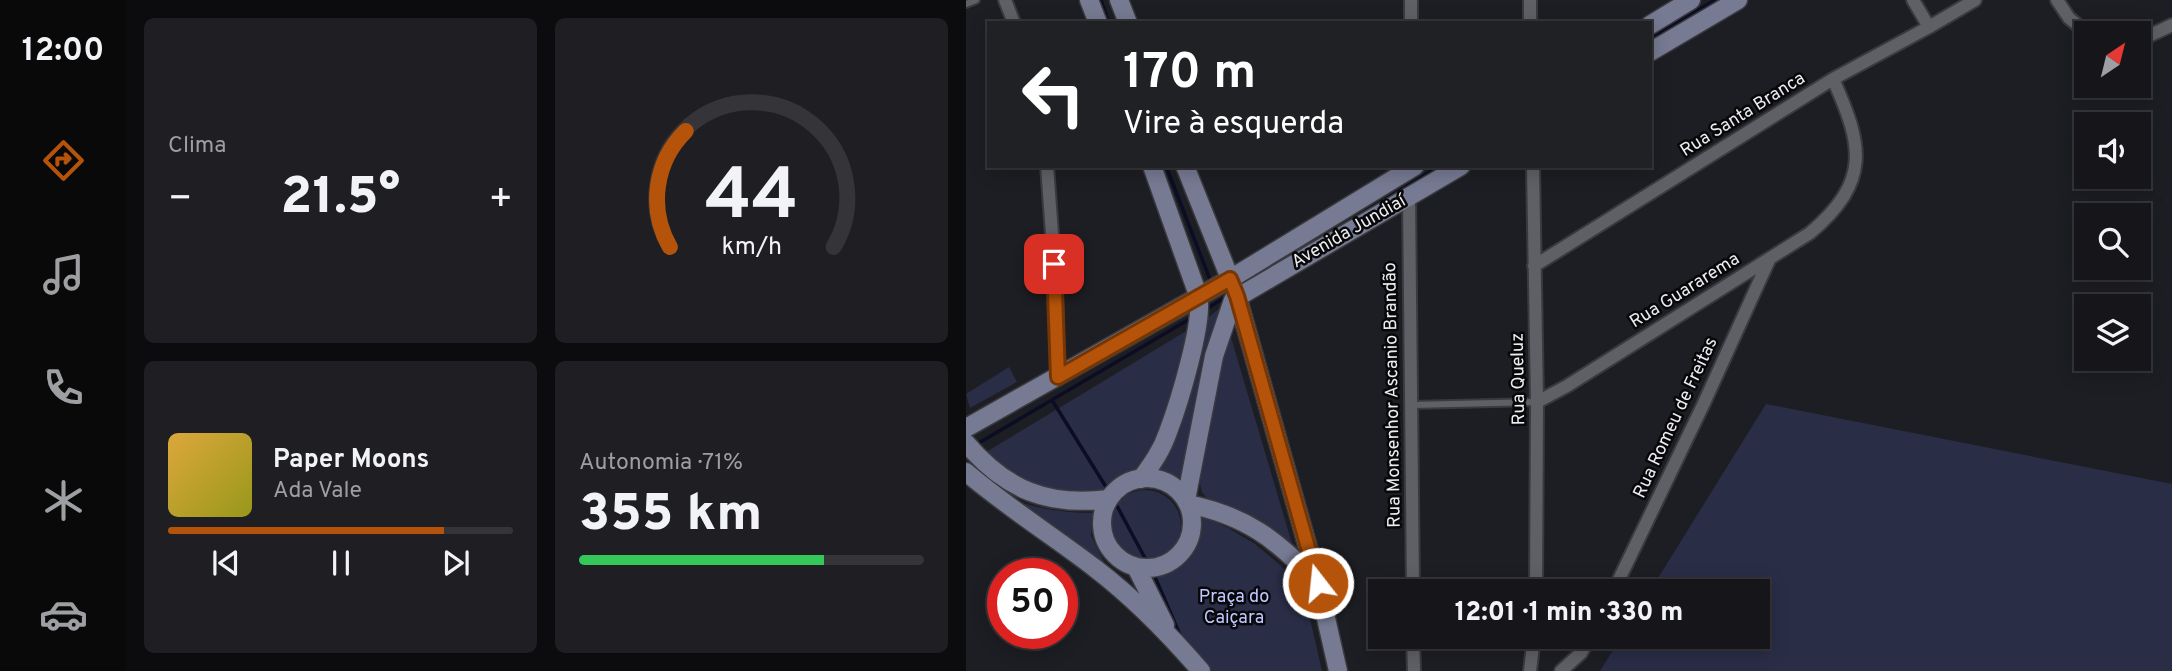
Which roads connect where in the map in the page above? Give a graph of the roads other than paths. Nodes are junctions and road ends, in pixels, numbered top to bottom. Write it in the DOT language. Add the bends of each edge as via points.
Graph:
graph roads {
  1 [pos="976,0"];
  2 [pos="1005,0"];
  3 [pos="1089,0"];
  4 [pos="1119,0"];
  5 [pos="1411,0"];
  6 [pos="1530,0"];
  7 [pos="1691,0"];
  8 [pos="1738,0"];
  9 [pos="1913,0"];
  10 [pos="1975,0"];
  11 [pos="2057,0"];
  12 [pos="966,4"];
  13 [pos="1013,21"];
  14 [pos="1097,21"];
  15 [pos="1127,21"];
  16 [pos="1411,21"];
  17 [pos="1530,21"];
  18 [pos="2074,22"];
  19 [pos="1652,23"];
  20 [pos="2172,26"];
  21 [pos="1929,27"];
  22 [pos="2151,35"];
  23 [pos="1652,51"];
  24 [pos="1833,79"];
  25 [pos="1048,168"];
  26 [pos="1153,168"];
  27 [pos="1186,168"];
  28 [pos="1410,168"];
  29 [pos="1458,168"];
  30 [pos="1533,168"];
  31 [pos="1409,197"];
  32 [pos="1770,258"];
  33 [pos="1534,266"];
  34 [pos="1220,291"];
  35 [pos="1058,377"];
  36 [pos="1537,402"];
  37 [pos="1411,405"];
  38 [pos="966,428"];
  39 [pos="971,449"];
  40 [pos="966,472"];
  41 [pos="1142,479"];
  42 [pos="1109,499"];
  43 [pos="1187,502"];
  44 [pos="1133,565"];
  45 [pos="1097,569"];
  46 [pos="1413,579"];
  47 [pos="1536,579"];
  48 [pos="1618,579"];
  49 [pos="1318,583"];
  50 [pos="1171,637"];
  51 [pos="1413,649"];
  52 [pos="1533,649"];
  53 [pos="1583,649"];
  54 [pos="1201,671"];
  55 [pos="1338,671"];
  56 [pos="1414,671"];
  57 [pos="1531,671"];
  58 [pos="1561,671"];
  1 -- 12 [label="lane"];
  2 -- 13 [label="street"];
  3 -- 14 [label="main road"];
  4 -- 15 [label="main road"];
  5 -- 16 [label="street"];
  6 -- 17 [label="street"];
  7 -- 19 [label="main road"];
  8 -- 23 [label="main road"];
  9 -- 21 [label="street"];
  10 -- 21 [label="street, Rua Santa Branca"];
  11 -- 18 [label="street"];
  20 -- 22 [label="street"];
  21 -- 24 [label="street, Rua Santa Branca"];
  24 -- 32 [label="street, Rua Guararema" via="1857,147 1856,170 1832,215"];
  24 -- 33 [label="street, Rua Santa Branca"];
  25 -- 35 [label="street"];
  26 -- 34 [label="main road"];
  27 -- 34 [label="main road"];
  28 -- 34 [label="main road, Avenida Jundiaí"];
  29 -- 31 [label="main road, Avenida Jundiaí"];
  30 -- 33 [label="street, Rua Queluz"];
  31 -- 34 [label="main road, Avenida Jundiaí"];
  31 -- 37 [label="street, Rua Monsenhor Ascanio Brandão"];
  32 -- 36 [label="street, Rua Guararema"];
  32 -- 48 [label="street, Rua Romeu de Freitas"];
  33 -- 36 [label="street, Rua Queluz"];
  34 -- 35 [label="main road"];
  34 -- 41 [label="main road" via="1198,328 1168,433"];
  34 -- 43 [label="main road" via="1227,313 1214,356"];
  34 -- 49 [label="main road"];
  35 -- 38 [label="main road"];
  36 -- 37 [label="lane, Rua Guararema"];
  36 -- 47 [label="street, Rua Queluz"];
  37 -- 46 [label="street, Rua Monsenhor Ascanio Brandão"];
  39 -- 42 [label="main road" via="993,472 1036,495 1060,501"];
  40 -- 45 [label="main road"];
  41 -- 42 [label="main road"];
  41 -- 43 [label="main road" via="1169,485"];
  42 -- 44 [label="main road" via="1104,512 1105,540 1113,552"];
  43 -- 44 [label="main road" via="1191,531 1178,556 1151,568"];
  43 -- 49 [label="main road" via="1240,520 1264,534"];
  44 -- 45 [label="main road"];
  44 -- 50 [label="main road"];
  45 -- 50 [label="main road"];
  49 -- 55 [label="main road"];
  50 -- 54 [label="main road"];
  51 -- 56 [label="street"];
  52 -- 57 [label="street"];
  53 -- 58 [label="street"];
}
